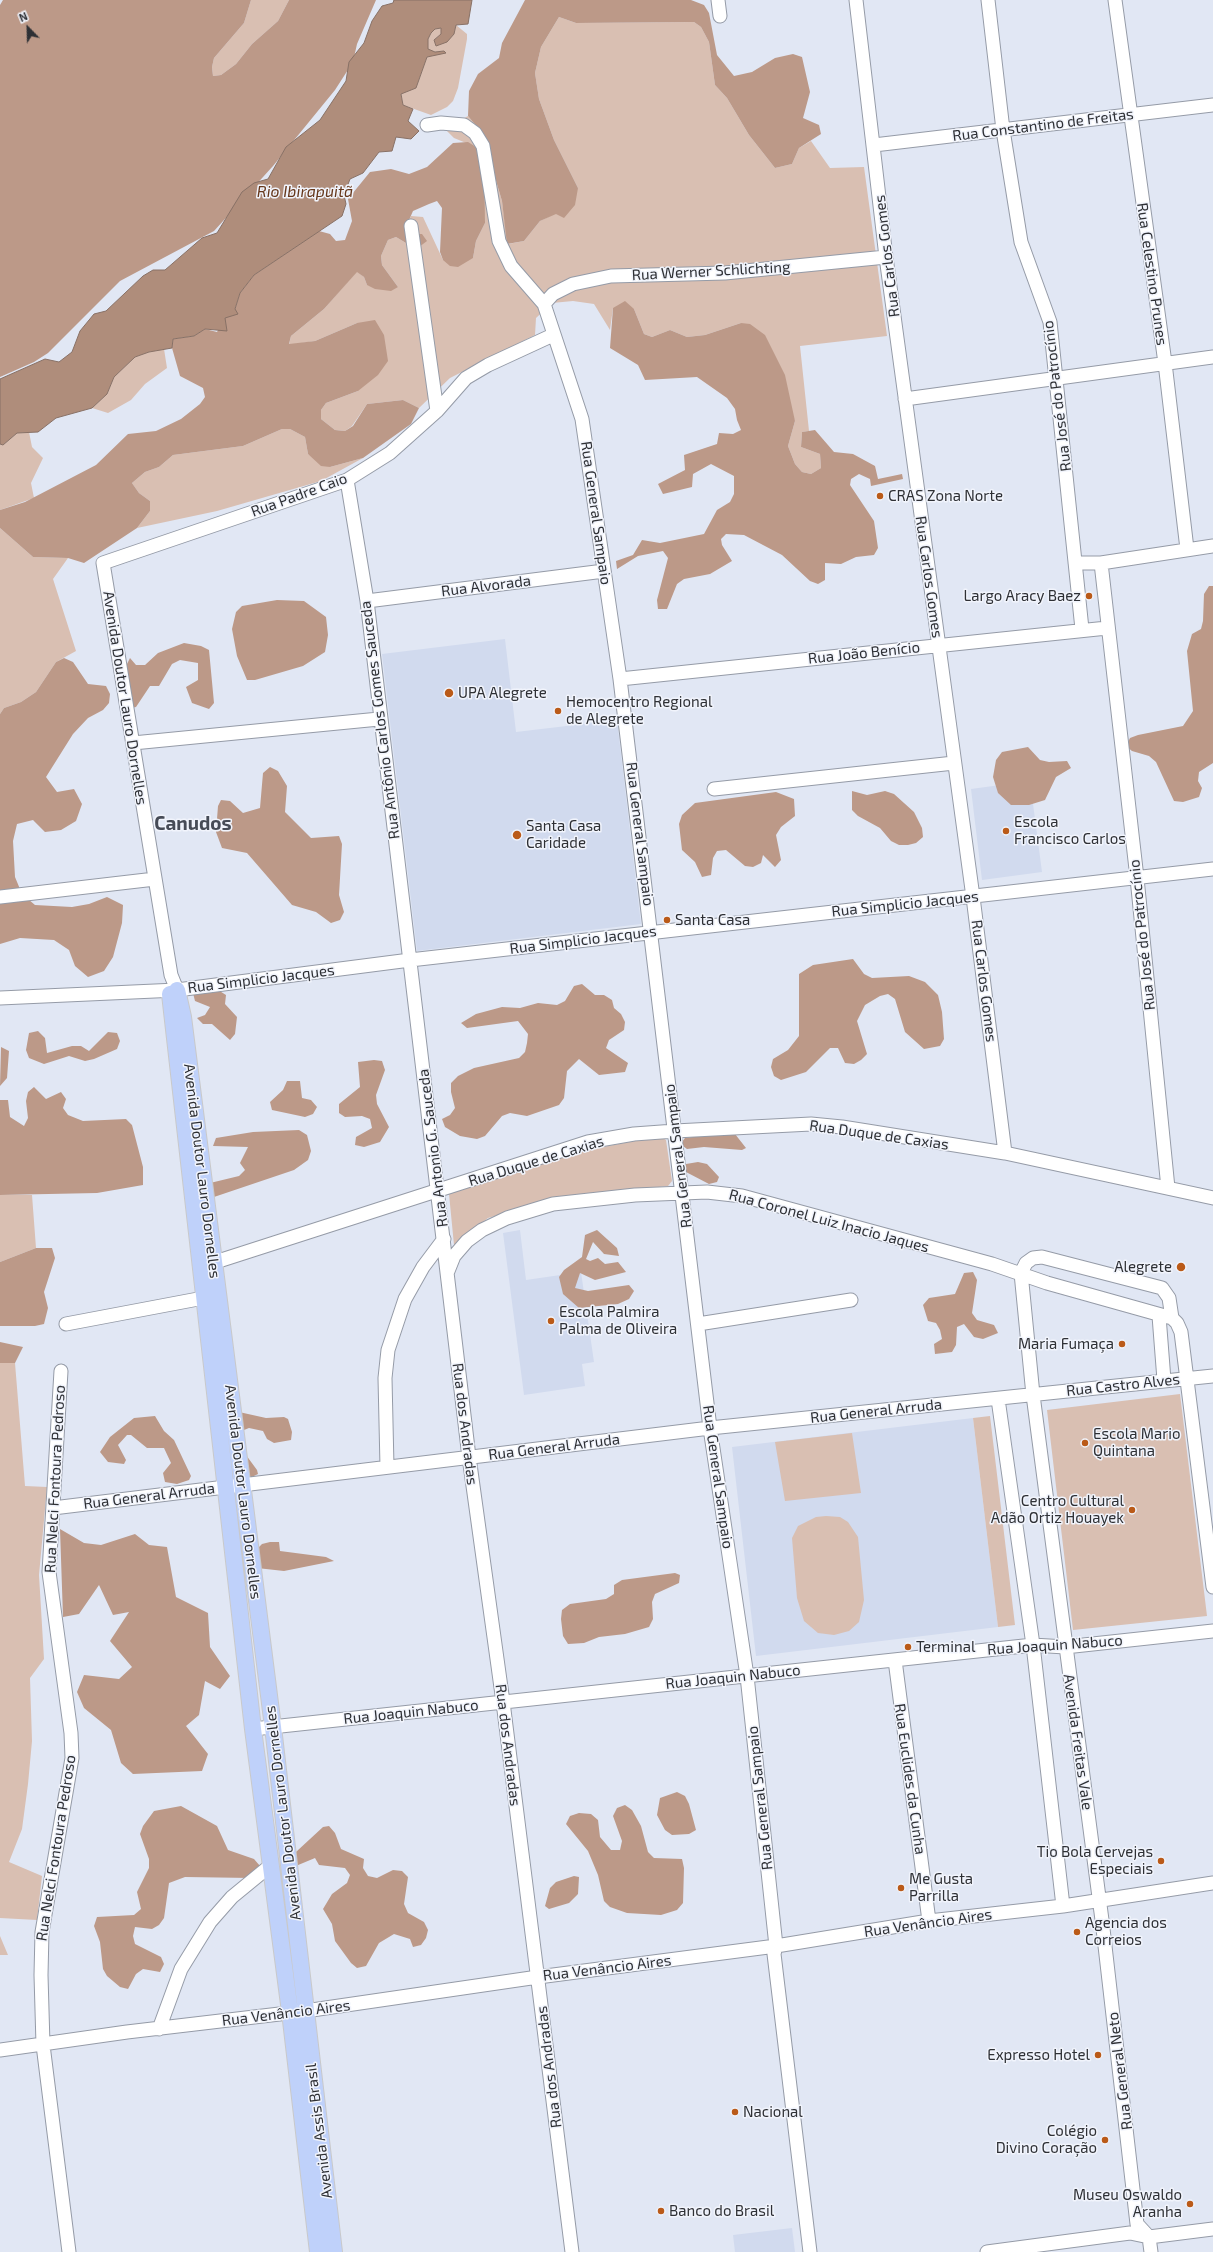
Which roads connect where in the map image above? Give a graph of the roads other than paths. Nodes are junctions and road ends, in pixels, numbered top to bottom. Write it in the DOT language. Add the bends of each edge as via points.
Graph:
graph roads {
  1 [pos="718,0"];
  2 [pos="856,0"];
  3 [pos="988,0"];
  4 [pos="1115,0"];
  5 [pos="720,16"];
  6 [pos="1213,105"];
  7 [pos="1130,114"];
  8 [pos="427,125"];
  9 [pos="1003,130"];
  10 [pos="874,145"];
  11 [pos="411,226"];
  12 [pos="886,257"];
  13 [pos="544,304"];
  14 [pos="552,335"];
  15 [pos="1213,357"];
  16 [pos="1165,363"];
  17 [pos="1057,378"];
  18 [pos="905,399"];
  19 [pos="437,411"];
  20 [pos="347,480"];
  21 [pos="1213,546"];
  22 [pos="1187,549"];
  23 [pos="103,563"];
  24 [pos="1075,563"];
  25 [pos="1101,563"];
  26 [pos="604,571"];
  27 [pos="366,602"];
  28 [pos="1108,628"];
  29 [pos="1082,629"];
  30 [pos="938,646"];
  31 [pos="620,679"];
  32 [pos="379,719"];
  33 [pos="133,743"];
  34 [pos="954,762"];
  35 [pos="714,789"];
  36 [pos="1213,869"];
  37 [pos="155,878"];
  38 [pos="1137,878"];
  39 [pos="0,897"];
  40 [pos="973,897"];
  41 [pos="652,932"];
  42 [pos="410,960"];
  43 [pos="173,985"];
  44 [pos="0,998"];
  45 [pos="675,1131"];
  46 [pos="1005,1153"];
  47 [pos="1168,1188"];
  48 [pos="438,1192"];
  49 [pos="683,1193"];
  50 [pos="1213,1198"];
  51 [pos="444,1239"];
  52 [pos="207,1265"];
  53 [pos="1021,1273"];
  54 [pos="447,1274"];
  55 [pos="212,1296"];
  56 [pos="851,1300"];
  57 [pos="1165,1317"];
  58 [pos="66,1324"];
  59 [pos="698,1324"];
  60 [pos="61,1371"];
  61 [pos="1213,1376"];
  62 [pos="1187,1378"];
  63 [pos="1164,1380"];
  64 [pos="1033,1395"];
  65 [pos="998,1399"];
  66 [pos="710,1428"];
  67 [pos="469,1457"];
  68 [pos="387,1467"];
  69 [pos="242,1484"];
  70 [pos="226,1486"];
  71 [pos="53,1508"];
  72 [pos="1213,1587"];
  73 [pos="1213,1631"];
  74 [pos="1033,1645"];
  75 [pos="1065,1647"];
  76 [pos="895,1660"];
  77 [pos="747,1676"];
  78 [pos="503,1702"];
  79 [pos="273,1727"];
  80 [pos="253,1729"];
  81 [pos="271,1864"];
  82 [pos="1213,1883"];
  83 [pos="1099,1900"];
  84 [pos="1063,1906"];
  85 [pos="930,1922"];
  86 [pos="296,1926"];
  87 [pos="279,1929"];
  88 [pos="776,1946"];
  89 [pos="538,1977"];
  90 [pos="298,2012"];
  91 [pos="159,2029"];
  92 [pos="43,2045"];
  93 [pos="0,2050"];
  94 [pos="1213,2229"];
  95 [pos="1149,2237"];
  96 [pos="326,2249"];
  97 [pos="69,2252"];
  98 [pos="572,2252"];
  99 [pos="810,2252"];
  100 [pos="987,2252"];
  101 [pos="1151,2252"];
  1 -- 5 [label="street"];
  2 -- 10 [label="street, Rua Carlos Gomes"];
  3 -- 9 [label="street, Rua José do Patrocínio"];
  4 -- 7 [label="street, Rua Celestino Prunes"];
  6 -- 7 [label="street, Rua Constantino de Freitas"];
  7 -- 9 [label="street, Rua Constantino de Freitas"];
  7 -- 16 [label="street, Rua Celestino Prunes"];
  8 -- 13 [label="street, Rua General Sampaio" via="441,123 464,126 475,133 483,146 499,241 511,266"];
  9 -- 10 [label="street, Rua Constantino de Freitas"];
  9 -- 17 [label="street, Rua José do Patrocínio" via="1021,242 1050,322"];
  10 -- 12 [label="street, Rua Carlos Gomes"];
  11 -- 19 [label="street"];
  12 -- 13 [label="street, Rua Werner Schlichting" via="725,273 611,276 573,284 553,294"];
  12 -- 18 [label="street, Rua Carlos Gomes"];
  13 -- 14 [label="street, Rua General Sampaio"];
  14 -- 19 [label="street, Rua Padre Caio" via="466,378"];
  14 -- 26 [label="street, Rua General Sampaio" via="570,378 582,419"];
  15 -- 16 [label="street"];
  16 -- 17 [label="street"];
  16 -- 22 [label="street, Rua Celestino Prunes"];
  17 -- 18 [label="street"];
  17 -- 24 [label="street, Rua José do Patrocínio"];
  18 -- 30 [label="street, Rua Carlos Gomes"];
  19 -- 20 [label="street, Rua Padre Caio" via="390,453"];
  20 -- 23 [label="street, Rua Padre Caio"];
  20 -- 27 [label="street, Rua Antônio Carlos Gomes Sauceda"];
  21 -- 22 [label="street"];
  22 -- 25 [label="street"];
  23 -- 33 [label="street, Avenida Doutor Lauro Dornelles"];
  24 -- 25 [label="street"];
  24 -- 29 [label="street, Rua José do Patrocínio"];
  25 -- 28 [label="street, Rua José do Patrocínio"];
  26 -- 27 [label="street, Rua Alvorada"];
  26 -- 31 [label="street, Rua General Sampaio"];
  27 -- 32 [label="street, Rua Antônio Carlos Gomes Sauceda"];
  28 -- 29 [label="street, Rua João Benício"];
  28 -- 38 [label="street, Rua José do Patrocínio"];
  29 -- 30 [label="street, Rua João Benício"];
  30 -- 31 [label="street, Rua João Benício"];
  30 -- 34 [label="street, Rua Carlos Gomes"];
  31 -- 41 [label="street, Rua General Sampaio"];
  32 -- 33 [label="street"];
  32 -- 42 [label="street, Rua Antônio Carlos Gomes Sauceda"];
  33 -- 37 [label="street, Avenida Doutor Lauro Dornelles"];
  34 -- 35 [label="street"];
  34 -- 40 [label="street, Rua Carlos Gomes"];
  36 -- 38 [label="street, Rua Simplicio Jacques"];
  37 -- 39 [label="street"];
  37 -- 43 [label="street, Avenida Doutor Lauro Dornelles"];
  38 -- 40 [label="street, Rua Simplicio Jacques"];
  38 -- 47 [label="street, Rua José do Patrocínio"];
  40 -- 41 [label="street, Rua Simplicio Jacques"];
  40 -- 46 [label="street, Rua Carlos Gomes"];
  41 -- 42 [label="street, Rua Simplicio Jacques"];
  41 -- 45 [label="street, Rua General Sampaio"];
  42 -- 43 [label="street, Rua Simplicio Jacques"];
  42 -- 48 [label="street, Rua Antonio G. Sauceda"];
  43 -- 44 [label="street, Rua Simplicio Jacques"];
  43 -- 52 [label="main road, Avenida Doutor Lauro Dornelles"];
  45 -- 46 [label="street, Rua Duque de Caxias" via="811,1124"];
  45 -- 48 [label="street, Rua Duque de Caxias" via="634,1134 588,1142 502,1168"];
  45 -- 49 [label="street, Rua General Sampaio"];
  46 -- 47 [label="street, Rua Duque de Caxias"];
  47 -- 50 [label="street, Rua Duque de Caxias"];
  48 -- 51 [label="street, Rua Antonio G. Sauceda"];
  48 -- 52 [label="street, Rua Duque de Caxias"];
  49 -- 53 [label="street, Rua Coronel Luiz Inacio Jaques" via="707,1192 742,1196"];
  49 -- 54 [label="street, Rua Coronel Luiz Inacio Jaques" via="635,1195 553,1204 507,1218 482,1230 468,1241 454,1256"];
  49 -- 59 [label="street, Rua General Sampaio"];
  51 -- 54 [label="street, Rua dos Andradas"];
  51 -- 68 [label="street, Rua Antonio G. Sauceda" via="423,1267 405,1299 388,1350 385,1378"];
  52 -- 55 [label="main road, Avenida Doutor Lauro Dornelles"];
  53 -- 57 [label="street, Rua Coronel Luiz Inacio Jaques"];
  53 -- 57 [label="street" via="1026,1263 1033,1258 1042,1257 1162,1288 1169,1298"];
  53 -- 64 [label="street, Avenida Freitas Vale"];
  54 -- 67 [label="street, Rua dos Andradas"];
  55 -- 58 [label="street"];
  55 -- 69 [label="main road, Avenida Doutor Lauro Dornelles"];
  55 -- 70 [label="main road, Avenida Doutor Lauro Dornelles"];
  56 -- 59 [label="street"];
  57 -- 62 [label="street" via="1178,1323"];
  57 -- 63 [label="street"];
  59 -- 66 [label="street, Rua General Sampaio"];
  60 -- 71 [label="street, Rua Nelci Fontoura Pedroso"];
  61 -- 62 [label="street, Rua Castro Alves"];
  62 -- 63 [label="street, Rua Castro Alves"];
  62 -- 72 [label="street"];
  63 -- 64 [label="street, Rua Castro Alves"];
  64 -- 65 [label="street, Rua General Arruda"];
  64 -- 75 [label="street, Avenida Freitas Vale"];
  65 -- 66 [label="street, Rua General Arruda"];
  65 -- 74 [label="street"];
  66 -- 67 [label="street, Rua General Arruda"];
  66 -- 77 [label="street, Rua General Sampaio"];
  67 -- 68 [label="street, Rua General Arruda"];
  67 -- 78 [label="street, Rua dos Andradas"];
  68 -- 69 [label="street, Rua General Arruda"];
  69 -- 70 [label="street, Rua General Arruda"];
  69 -- 79 [label="main road, Avenida Doutor Lauro Dornelles"];
  70 -- 71 [label="street, Rua General Arruda"];
  70 -- 80 [label="main road, Avenida Doutor Lauro Dornelles"];
  71 -- 92 [label="street, Rua Nelci Fontoura Pedroso" via="49,1572 71,1733 72,1758 42,1932"];
  73 -- 75 [label="street, Rua Joaquin Nabuco"];
  74 -- 75 [label="street, Rua Joaquin Nabuco"];
  74 -- 76 [label="street, Rua Joaquin Nabuco"];
  74 -- 84 [label="street"];
  75 -- 83 [label="street, Avenida Freitas Vale"];
  76 -- 77 [label="street, Rua Joaquin Nabuco"];
  76 -- 85 [label="street, Rua Euclides da Cunha"];
  77 -- 78 [label="street, Rua Joaquin Nabuco"];
  77 -- 88 [label="street, Rua General Sampaio"];
  78 -- 79 [label="street, Rua Joaquin Nabuco"];
  78 -- 89 [label="street, Rua dos Andradas"];
  79 -- 80 [label="street, Rua Joaquin Nabuco"];
  79 -- 86 [label="main road, Avenida Doutor Lauro Dornelles"];
  80 -- 81 [label="main road, Avenida Doutor Lauro Dornelles"];
  81 -- 87 [label="main road, Avenida Doutor Lauro Dornelles"];
  81 -- 91 [label="street" via="232,1897 210,1922 181,1969"];
  82 -- 83 [label="street, Rua Venâncio Aires"];
  83 -- 84 [label="street, Rua Venâncio Aires"];
  83 -- 95 [label="street, Rua General Neto" via="1137,2224"];
  84 -- 85 [label="street, Rua Venâncio Aires"];
  85 -- 88 [label="street, Rua Venâncio Aires"];
  86 -- 87 [label="main road"];
  86 -- 90 [label="main road, Avenida Doutor Lauro Dornelles"];
  87 -- 90 [label="main road, Avenida Doutor Lauro Dornelles"];
  88 -- 89 [label="street, Rua Venâncio Aires"];
  88 -- 99 [label="street, Rua General Sampaio" via="774,1954"];
  89 -- 90 [label="street, Rua Venâncio Aires"];
  89 -- 98 [label="street, Rua dos Andradas"];
  90 -- 91 [label="street, Rua Venâncio Aires"];
  90 -- 96 [label="main road, Avenida Assis Brasil"];
  91 -- 92 [label="street, Rua Venâncio Aires"];
  92 -- 93 [label="street, Rua Venâncio Aires"];
  92 -- 97 [label="street, Rua Nelci Fontoura Pedroso"];
  94 -- 95 [label="street"];
  95 -- 100 [label="street" via="1130,2233"];
  95 -- 101 [label="street"];
}
